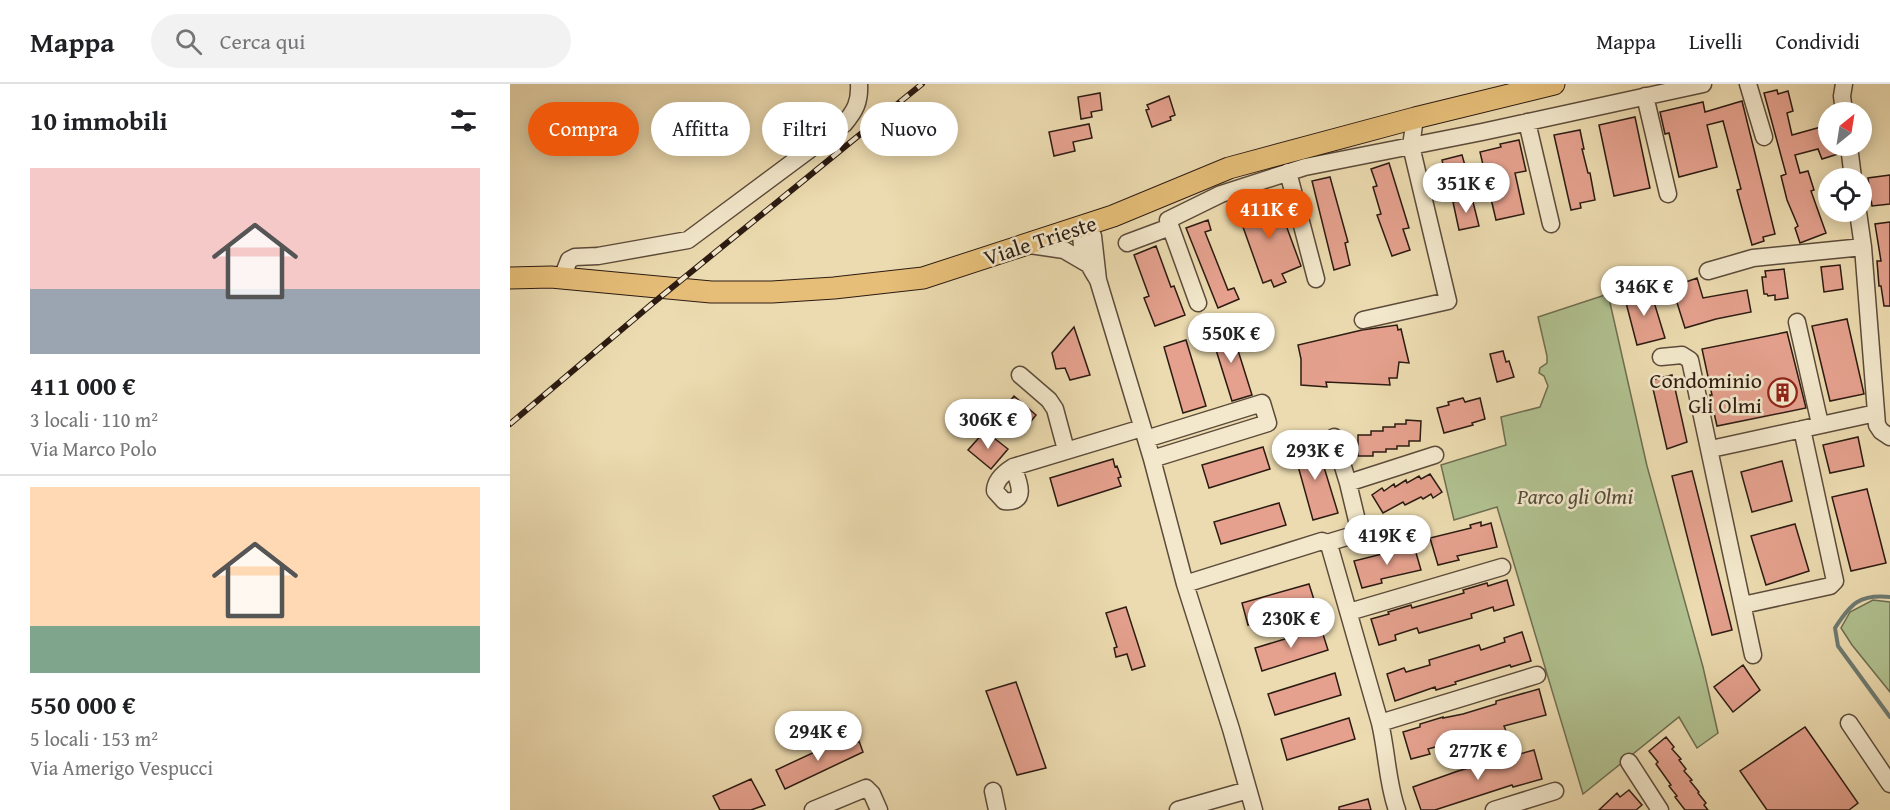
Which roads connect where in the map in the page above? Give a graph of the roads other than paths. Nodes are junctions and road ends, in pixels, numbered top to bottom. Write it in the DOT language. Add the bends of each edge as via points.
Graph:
graph roads {
  1 [pos="859,84"];
  2 [pos="1703,84"];
  3 [pos="1748,84"];
  4 [pos="1844,84"];
  5 [pos="1546,85"];
  6 [pos="1509,89"];
  7 [pos="1646,96"];
  8 [pos="1843,102"];
  9 [pos="1406,121"];
  10 [pos="1527,122"];
  11 [pos="1764,137"];
  12 [pos="1407,147"];
  13 [pos="1288,172"];
  14 [pos="1668,194"];
  15 [pos="1113,216"];
  16 [pos="1859,222"];
  17 [pos="1551,224"];
  18 [pos="1085,226"];
  19 [pos="1170,227"];
  20 [pos="1127,243"];
  21 [pos="1029,245"];
  22 [pos="1863,247"];
  23 [pos="1091,257"];
  24 [pos="1708,271"];
  25 [pos="510,278"];
  26 [pos="562,278"];
  27 [pos="1316,279"];
  28 [pos="1198,303"];
  29 [pos="1363,320"];
  30 [pos="1797,322"];
  31 [pos="1661,357"];
  32 [pos="1020,375"];
  33 [pos="1876,413"];
  34 [pos="1820,424"];
  35 [pos="1890,425"];
  36 [pos="1802,429"];
  37 [pos="1144,434"];
  38 [pos="1334,437"];
  39 [pos="1890,437"];
  40 [pos="1711,449"];
  41 [pos="1066,450"];
  42 [pos="1435,455"];
  43 [pos="1152,459"];
  44 [pos="1014,467"];
  45 [pos="1348,483"];
  46 [pos="1327,543"];
  47 [pos="1502,567"];
  48 [pos="1185,584"];
  49 [pos="1743,605"];
  50 [pos="1349,612"];
  51 [pos="1753,655"];
  52 [pos="1537,675"];
  53 [pos="1380,723"];
  54 [pos="1849,723"];
  55 [pos="1629,762"];
  56 [pos="1890,783"];
  57 [pos="1248,790"];
  58 [pos="993,791"];
  59 [pos="1555,791"];
  60 [pos="813,810"];
  61 [pos="879,810"];
  62 [pos="998,810"];
  63 [pos="1178,810"];
  64 [pos="1254,810"];
  65 [pos="1397,810"];
  66 [pos="1494,810"];
  67 [pos="1660,810"];
  1 -- 26 [label="street" via="855,112 844,124 688,240 575,257 569,260"];
  2 -- 7 [label="street"];
  3 -- 11 [label="street"];
  4 -- 8 [label="street"];
  5 -- 6 [label="main road, Viale Trieste"];
  6 -- 9 [label="main road, Viale Trieste"];
  7 -- 10 [label="street"];
  7 -- 14 [label="street"];
  9 -- 12 [label="street"];
  9 -- 15 [label="main road, Viale Trieste" via="1229,168"];
  10 -- 12 [label="street"];
  10 -- 17 [label="street"];
  12 -- 13 [label="street"];
  12 -- 29 [label="street" via="1448,301"];
  13 -- 19 [label="street" via="1221,194 1168,220"];
  13 -- 27 [label="street"];
  15 -- 18 [label="main road, Viale Trieste"];
  15 -- 23 [label="street"];
  16 -- 22 [label="street"];
  18 -- 21 [label="main road, Viale Trieste"];
  18 -- 23 [label="street" via="1093,236"];
  19 -- 20 [label="street"];
  19 -- 28 [label="street"];
  21 -- 23 [label="street"];
  21 -- 26 [label="main road, Viale Trieste" via="923,278 823,289 711,292"];
  22 -- 24 [label="street" via="1753,258"];
  22 -- 33 [label="street"];
  23 -- 37 [label="street"];
  25 -- 26 [label="main road, Viale Trieste"];
  30 -- 34 [label="street"];
  31 -- 40 [label="street" via="1682,355 1690,360"];
  32 -- 41 [label="street" via="1055,409"];
  33 -- 34 [label="street"];
  33 -- 35 [label="street"];
  33 -- 39 [label="street" via="1881,431"];
  34 -- 36 [label="street"];
  36 -- 40 [label="street"];
  36 -- 49 [label="street" via="1835,581 1830,586"];
  37 -- 41 [label="street"];
  37 -- 43 [label="street"];
  37 -- 43 [label="street" via="1262,403 1268,423"];
  38 -- 45 [label="street"];
  40 -- 49 [label="street"];
  41 -- 44 [label="street"];
  42 -- 45 [label="street"];
  43 -- 48 [label="street"];
  45 -- 46 [label="street" via="1360,533"];
  46 -- 48 [label="street" via="1322,541"];
  46 -- 50 [label="street"];
  47 -- 50 [label="street"];
  48 -- 57 [label="street"];
  49 -- 51 [label="street"];
  50 -- 53 [label="street"];
  52 -- 53 [label="street"];
  53 -- 65 [label="street" via="1390,791"];
  54 -- 56 [label="street"];
  55 -- 67 [label="street"];
  57 -- 63 [label="street"];
  57 -- 64 [label="street"];
  58 -- 62 [label="street"];
  59 -- 66 [label="street"];
  60 -- 61 [label="street" via="866,788"];
}
